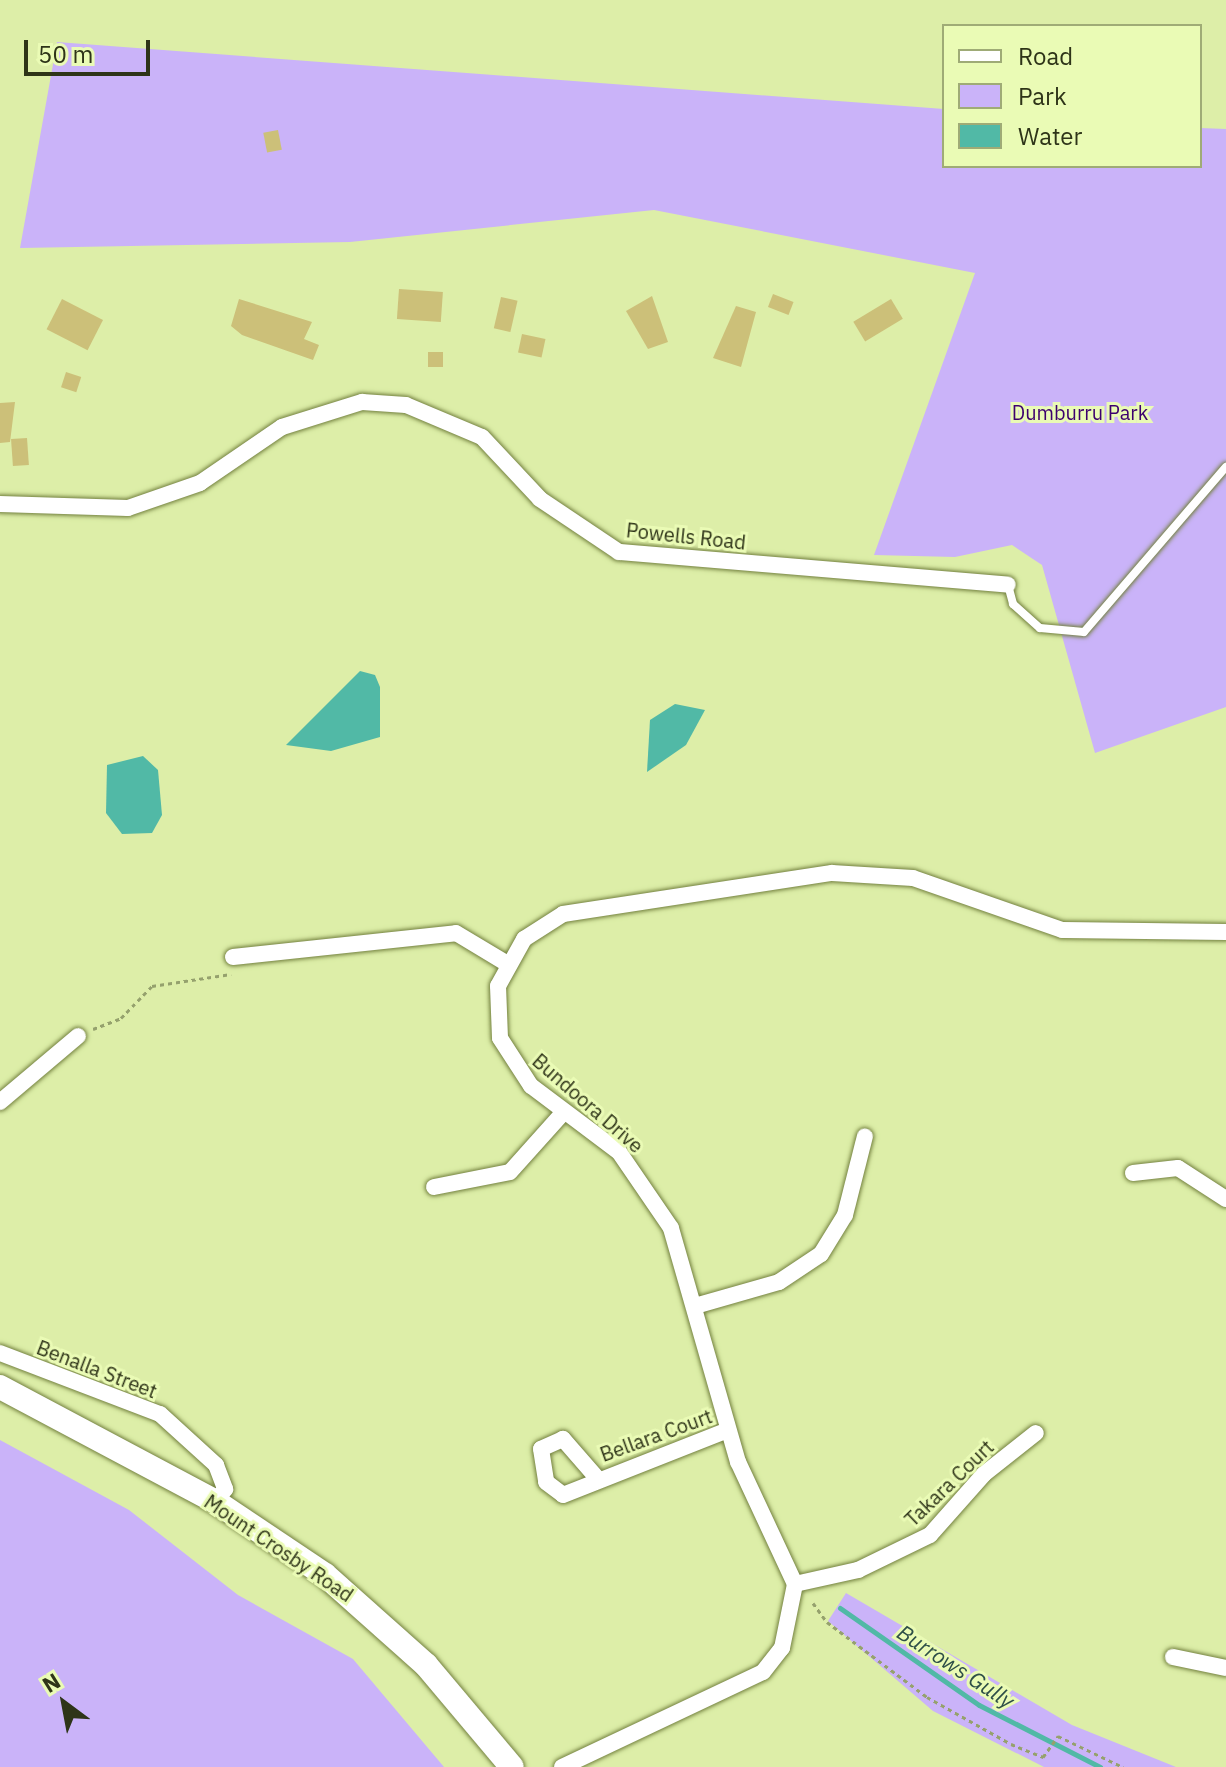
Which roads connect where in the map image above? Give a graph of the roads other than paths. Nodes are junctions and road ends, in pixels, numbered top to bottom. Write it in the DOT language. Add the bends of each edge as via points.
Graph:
graph roads {
  1 [pos="1226,467"];
  2 [pos="0,504"];
  3 [pos="1008,585"];
  4 [pos="1226,932"];
  5 [pos="236,957"];
  6 [pos="506,963"];
  7 [pos="78,1036"];
  8 [pos="0,1102"];
  9 [pos="563,1113"];
  10 [pos="865,1136"];
  11 [pos="1133,1173"];
  12 [pos="434,1187"];
  13 [pos="1226,1199"];
  14 [pos="695,1306"];
  15 [pos="0,1353"];
  16 [pos="0,1387"];
  17 [pos="728,1430"];
  18 [pos="1036,1433"];
  19 [pos="597,1478"];
  20 [pos="216,1502"];
  21 [pos="795,1584"];
  22 [pos="1173,1657"];
  23 [pos="1226,1668"];
  24 [pos="512,1767"];
  25 [pos="562,1767"];
  1 -- 3 [label="lane" via="1084,632 1040,628 1013,604"];
  2 -- 3 [label="street, Powells Road" via="128,508 200,483 282,427 362,402 406,405 482,437 540,499 619,552"];
  4 -- 6 [label="street, Bundoora Drive" via="1062,930 913,878 832,873 563,914 524,939"];
  5 -- 6 [label="street" via="456,933"];
  6 -- 9 [label="street, Bundoora Drive" via="496,1009 500,1038 531,1086"];
  7 -- 8 [label="street"];
  9 -- 12 [label="street" via="510,1172"];
  9 -- 14 [label="street, Bundoora Drive" via="619,1152 648,1186 671,1228"];
  10 -- 14 [label="street" via="845,1215 821,1254 779,1282"];
  11 -- 13 [label="street" via="1178,1168"];
  14 -- 17 [label="street, Bundoora Drive"];
  15 -- 20 [label="street, Benalla Street" via="160,1414 225,1479"];
  16 -- 20 [label="main road, Mount Crosby Road"];
  17 -- 19 [label="street, Bellara Court"];
  17 -- 21 [label="street, Bundoora Drive"];
  18 -- 21 [label="street, Takara Court" via="984,1474 930,1535 858,1570"];
  20 -- 24 [label="main road, Mount Crosby Road" via="377,1618"];
  21 -- 25 [label="street" via="782,1648 763,1672"];
  22 -- 23 [label="street"];
}
